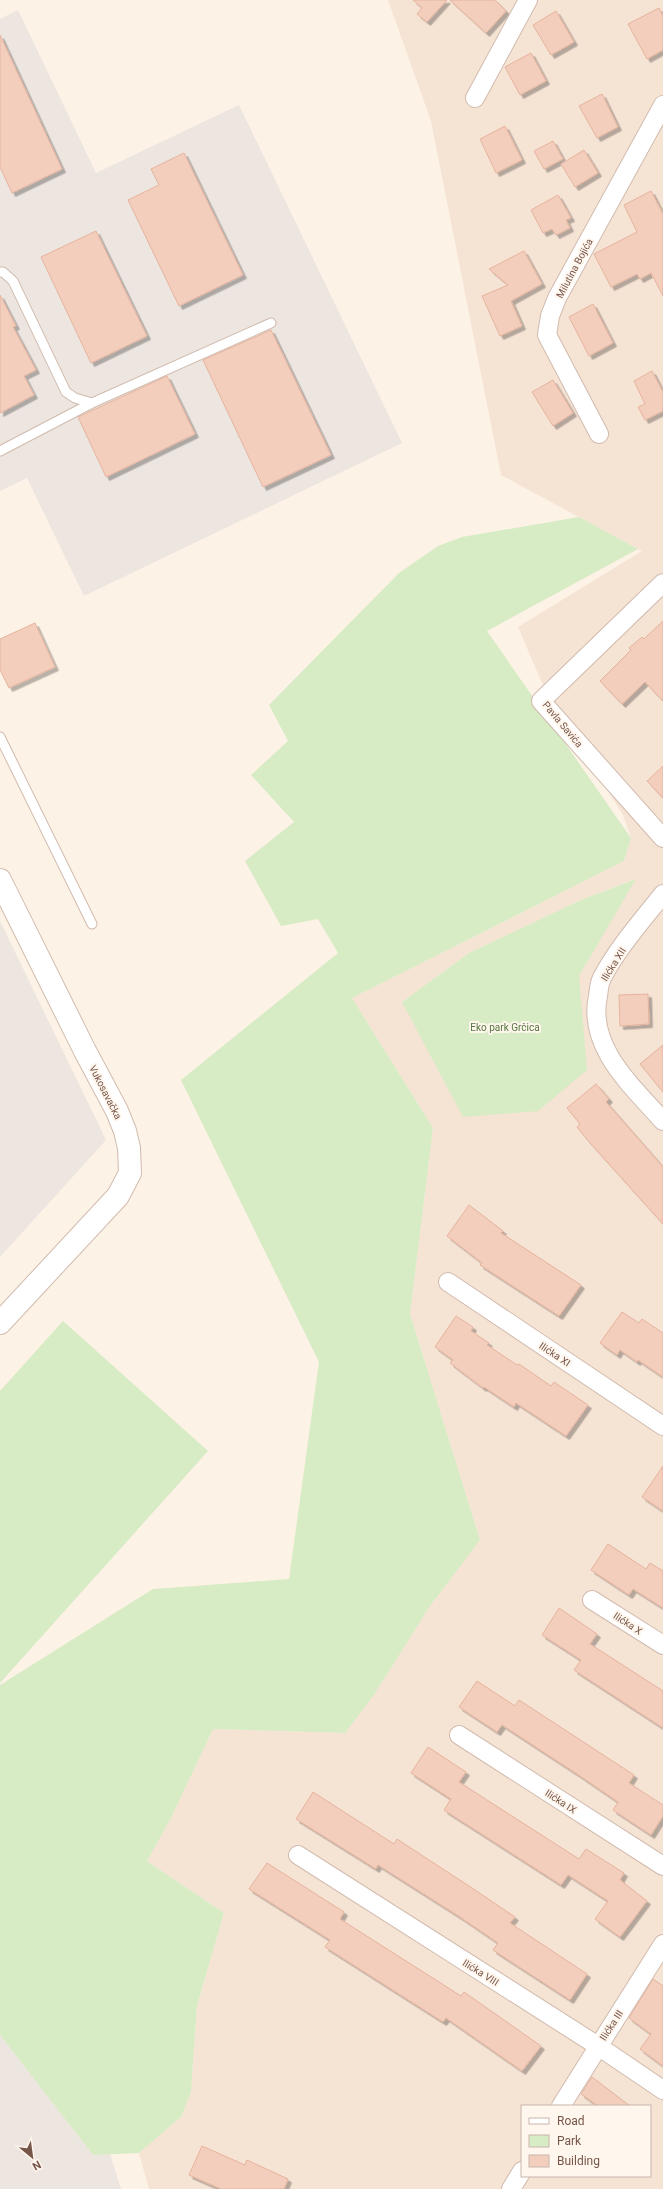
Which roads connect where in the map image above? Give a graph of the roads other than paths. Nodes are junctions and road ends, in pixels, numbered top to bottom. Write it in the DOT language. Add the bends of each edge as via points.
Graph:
graph roads {
  1 [pos="524,2"];
  2 [pos="475,98"];
  3 [pos="663,106"];
  4 [pos="0,272"];
  5 [pos="271,323"];
  6 [pos="92,403"];
  7 [pos="599,434"];
  8 [pos="0,452"];
  9 [pos="663,583"];
  10 [pos="0,737"];
  11 [pos="663,838"];
  12 [pos="0,880"];
  13 [pos="663,894"];
  14 [pos="92,924"];
  15 [pos="663,1121"];
  16 [pos="448,1282"];
  17 [pos="0,1324"];
  18 [pos="663,1426"];
  19 [pos="592,1600"];
  20 [pos="663,1645"];
  21 [pos="459,1735"];
  22 [pos="298,1855"];
  23 [pos="663,1866"];
  24 [pos="663,1944"];
  25 [pos="598,2046"];
  26 [pos="663,2090"];
  27 [pos="562,2105"];
  28 [pos="521,2173"];
  29 [pos="511,2189"];
  1 -- 2 [label="street"];
  3 -- 7 [label="street, Milutina Bojića" via="557,298 550,316 547,335"];
  4 -- 6 [label="lane" via="13,281 66,392 75,398"];
  5 -- 6 [label="lane"];
  6 -- 8 [label="lane"];
  9 -- 11 [label="street, Pavla Savića" via="541,701"];
  10 -- 14 [label="lane"];
  12 -- 17 [label="street, Vukosavačka" via="117,1111 129,1148 130,1173 118,1196"];
  13 -- 15 [label="street, Ilićka XII" via="601,979 596,1007 597,1029 607,1053 624,1078"];
  16 -- 18 [label="street, Ilićka XI"];
  19 -- 20 [label="street, Ilićka X"];
  21 -- 23 [label="street, Ilićka IX"];
  22 -- 25 [label="street, Ilićka VIII"];
  24 -- 25 [label="street, Ilićka III"];
  25 -- 26 [label="street, Ilićka VIII"];
  25 -- 27 [label="street, Ilićka III"];
  28 -- 29 [label="street"];
}
